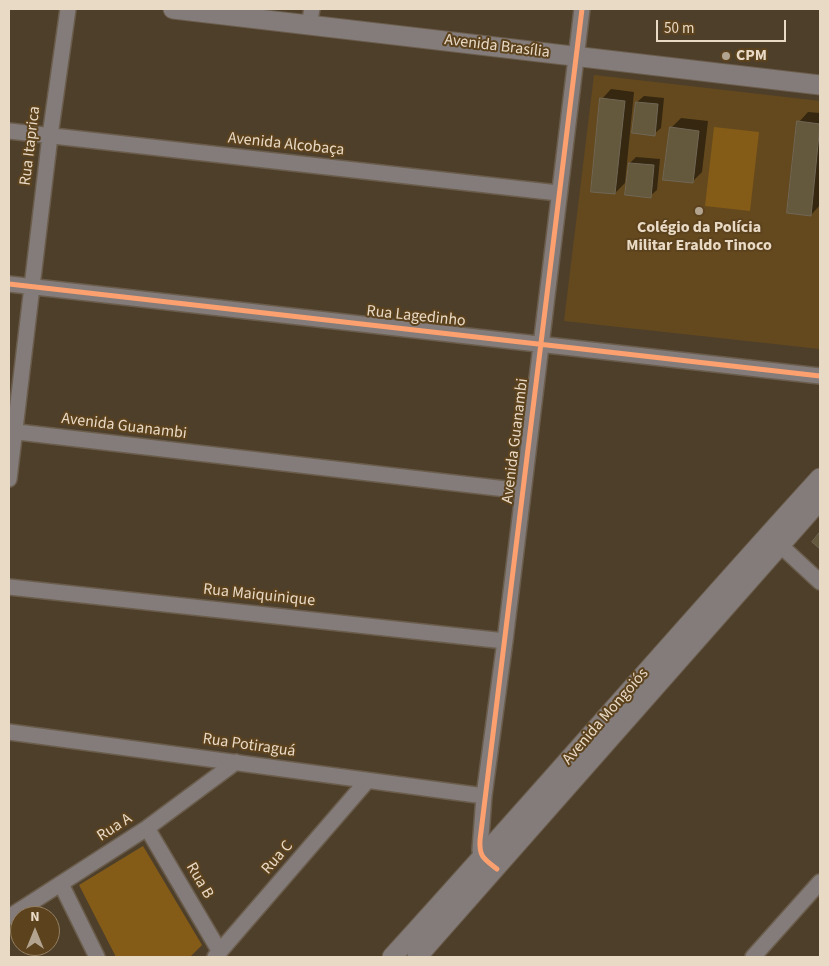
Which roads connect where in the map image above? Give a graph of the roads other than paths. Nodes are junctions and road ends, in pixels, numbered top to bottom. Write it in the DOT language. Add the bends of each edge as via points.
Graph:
graph roads {
  1 [pos="68,9"];
  2 [pos="174,9"];
  3 [pos="582,9"];
  4 [pos="310,16"];
  5 [pos="576,57"];
  6 [pos="820,85"];
  7 [pos="9,131"];
  8 [pos="50,136"];
  9 [pos="558,193"];
  10 [pos="9,284"];
  11 [pos="31,287"];
  12 [pos="541,344"];
  13 [pos="820,376"];
  14 [pos="12,432"];
  15 [pos="820,478"];
  16 [pos="9,479"];
  17 [pos="523,491"];
  18 [pos="820,500"];
  19 [pos="780,545"];
  20 [pos="820,582"];
  21 [pos="9,587"];
  22 [pos="505,641"];
  23 [pos="9,732"];
  24 [pos="236,762"];
  25 [pos="367,781"];
  26 [pos="484,796"];
  27 [pos="147,828"];
  28 [pos="490,863"];
  29 [pos="820,882"];
  30 [pos="61,884"];
  31 [pos="9,917"];
  32 [pos="218,955"];
  33 [pos="97,957"];
  34 [pos="392,957"];
  35 [pos="417,957"];
  36 [pos="753,957"];
  1 -- 8 [label="street, Rua Itaprica"];
  2 -- 4 [label="street, Avenida Brasília"];
  3 -- 5 [label="street, Avenida Guanambi"];
  4 -- 5 [label="street, Avenida Brasília"];
  5 -- 6 [label="street, Avenida Brasília"];
  5 -- 9 [label="street, Avenida Guanambi"];
  7 -- 8 [label="street, Avenida Alcobaça"];
  8 -- 9 [label="street, Avenida Alcobaça"];
  8 -- 11 [label="street, Rua Itaprica"];
  9 -- 12 [label="street, Avenida Guanambi"];
  10 -- 11 [label="street, Rua Lagedinho"];
  11 -- 12 [label="street, Rua Lagedinho"];
  11 -- 14 [label="street"];
  12 -- 13 [label="street, Rua Lagedinho"];
  12 -- 17 [label="street, Avenida Guanambi"];
  14 -- 16 [label="street"];
  14 -- 17 [label="street, Avenida Guanambi"];
  15 -- 28 [label="street, Avenida Mongoiós" via="640,676"];
  17 -- 22 [label="street, Avenida Guanambi"];
  18 -- 19 [label="street, Avenida Mongoiós"];
  19 -- 20 [label="street"];
  19 -- 28 [label="street, Avenida Mongoiós"];
  21 -- 22 [label="street, Rua Maiquinique"];
  22 -- 26 [label="street, Avenida Guanambi"];
  23 -- 24 [label="street, Rua Potiraguá"];
  24 -- 25 [label="street, Rua Potiraguá"];
  24 -- 27 [label="street, Rua A"];
  25 -- 26 [label="street, Rua Potiraguá"];
  25 -- 32 [label="street, Rua C"];
  26 -- 28 [label="street, Avenida Guanambi" via="480,850"];
  27 -- 30 [label="street, Rua A"];
  27 -- 32 [label="street, Rua B"];
  28 -- 34 [label="street, Avenida Mongoiós"];
  28 -- 35 [label="street, Avenida Mongoiós"];
  29 -- 36 [label="street"];
  30 -- 31 [label="street, Rua A"];
  30 -- 33 [label="street"];
}
